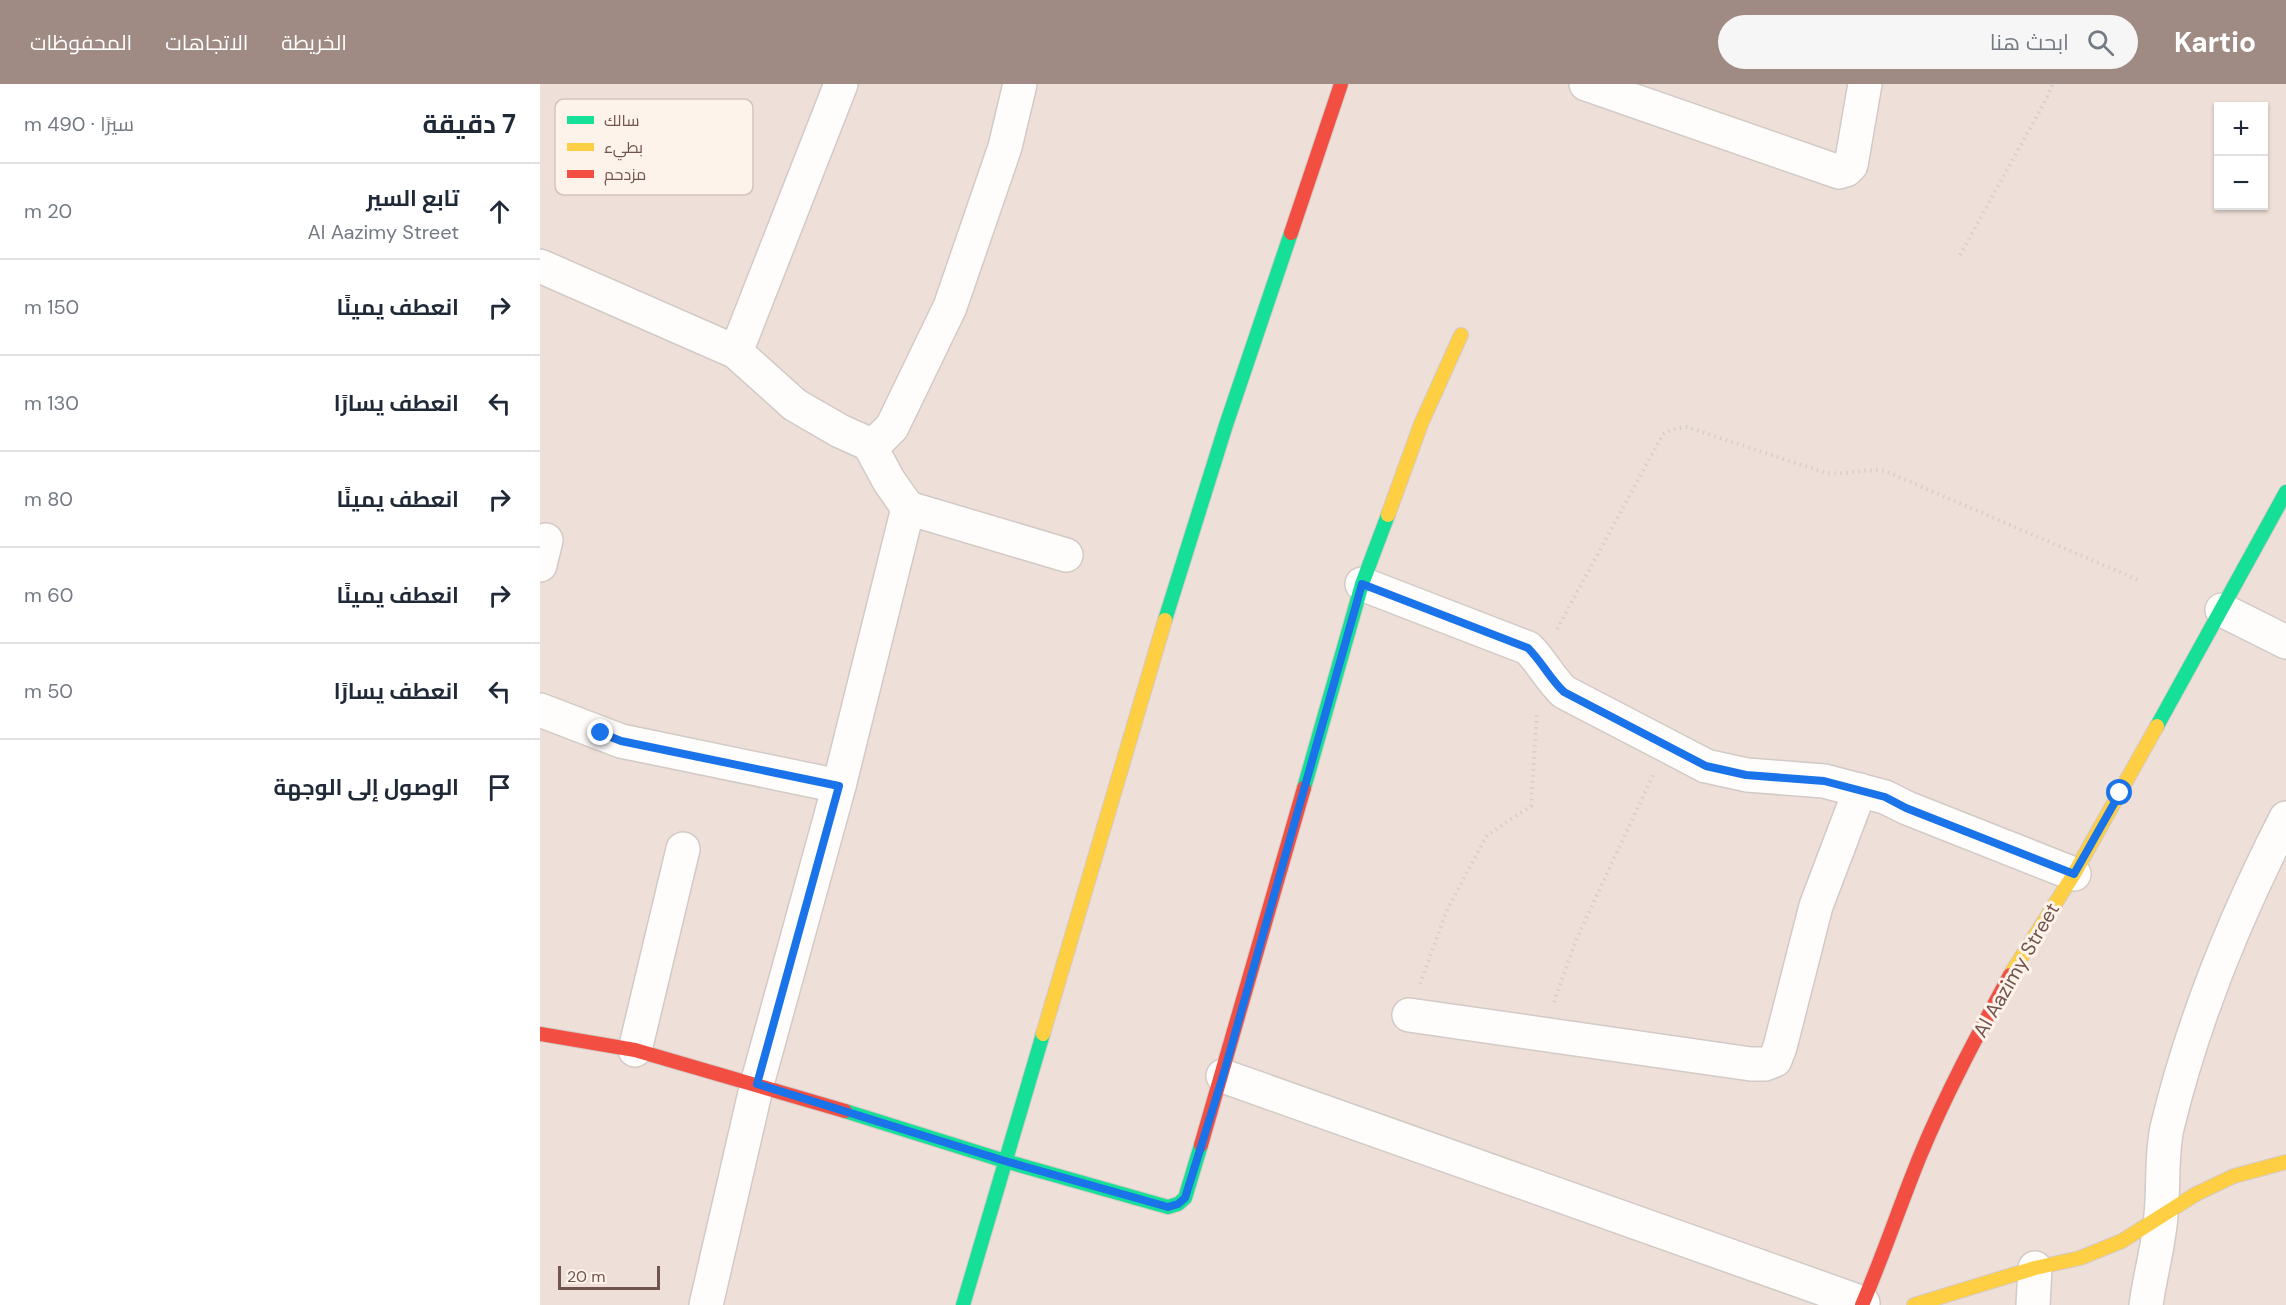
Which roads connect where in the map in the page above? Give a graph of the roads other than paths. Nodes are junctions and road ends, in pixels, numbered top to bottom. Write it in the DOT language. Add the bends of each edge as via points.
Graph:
graph roads {
  1 [pos="841,84"];
  2 [pos="1020,84"];
  3 [pos="1341,84"];
  4 [pos="1586,84"];
  5 [pos="1865,84"];
  6 [pos="540,266"];
  7 [pos="1461,335"];
  8 [pos="736,352"];
  9 [pos="869,444"];
  10 [pos="2286,492"];
  11 [pos="908,508"];
  12 [pos="1065,555"];
  13 [pos="1362,584"];
  14 [pos="2223,610"];
  15 [pos="2286,642"];
  16 [pos="540,710"];
  17 [pos="839,786"];
  18 [pos="1860,790"];
  19 [pos="2286,818"];
  20 [pos="683,849"];
  21 [pos="2074,874"];
  22 [pos="1409,1015"];
  23 [pos="540,1034"];
  24 [pos="635,1050"];
  25 [pos="1223,1076"];
  26 [pos="757,1084"];
  27 [pos="1005,1161"];
  28 [pos="2286,1162"];
  29 [pos="2161,1218"];
  30 [pos="2035,1268"];
  31 [pos="1863,1304"];
  32 [pos="706,1305"];
  33 [pos="963,1305"];
  34 [pos="1914,1305"];
  35 [pos="2033,1305"];
  36 [pos="2146,1305"];
  1 -- 8 [label="street"];
  2 -- 9 [label="street" via="1005,147 950,307 892,427 880,440"];
  3 -- 27 [label="street" via="1181,564"];
  4 -- 5 [label="street" via="1839,172 1851,165"];
  6 -- 8 [label="street"];
  7 -- 13 [label="street" via="1421,424"];
  8 -- 9 [label="street" via="795,405"];
  9 -- 11 [label="street"];
  10 -- 14 [label="street, Al Aazimy Street"];
  11 -- 12 [label="street"];
  11 -- 17 [label="street"];
  13 -- 18 [label="street" via="1528,648 1564,692 1706,766 1736,773 1824,781"];
  13 -- 25 [label="street"];
  14 -- 15 [label="street"];
  14 -- 21 [label="street, Al Aazimy Street"];
  16 -- 17 [label="street" via="621,741"];
  17 -- 26 [label="street"];
  18 -- 21 [label="street"];
  18 -- 22 [label="street" via="1816,906 1775,1060 1751,1064"];
  19 -- 29 [label="street" via="2230,933 2201,1012 2167,1131"];
  20 -- 24 [label="street"];
  21 -- 31 [label="street, Al Aazimy Street" via="2016,965 1965,1059 1920,1156"];
  23 -- 24 [label="street"];
  24 -- 26 [label="street"];
  25 -- 27 [label="street" via="1185,1198 1178,1204 1168,1207"];
  25 -- 31 [label="street"];
  26 -- 27 [label="street"];
  26 -- 32 [label="street"];
  27 -- 33 [label="street"];
  28 -- 29 [label="street" via="2234,1176 2196,1194"];
  29 -- 30 [label="street" via="2122,1241 2080,1258"];
  29 -- 36 [label="street"];
  30 -- 34 [label="street"];
  30 -- 35 [label="street"];
}
